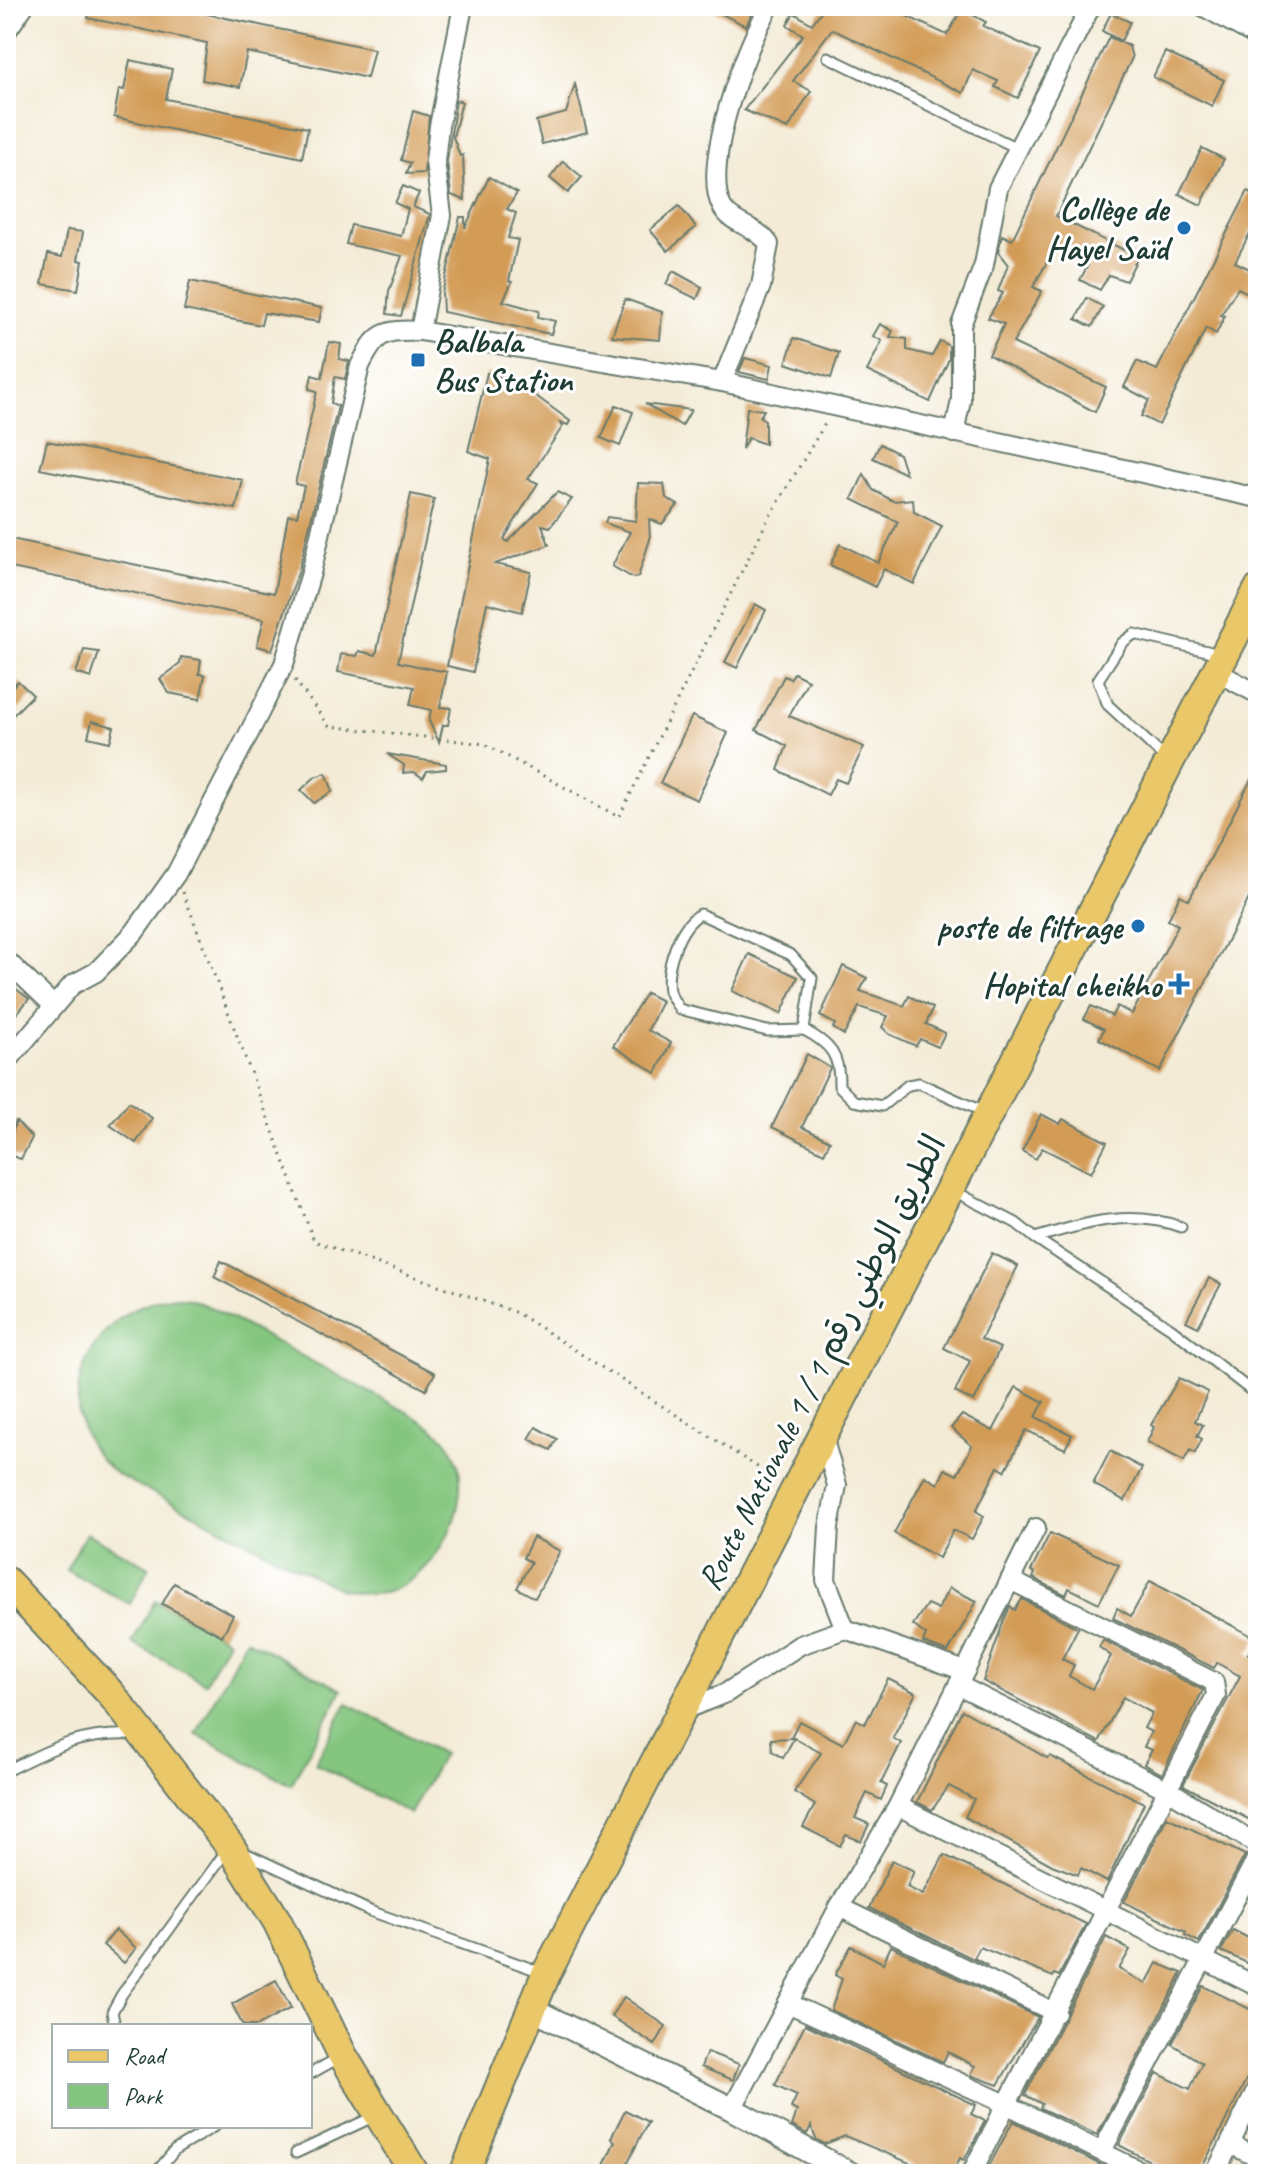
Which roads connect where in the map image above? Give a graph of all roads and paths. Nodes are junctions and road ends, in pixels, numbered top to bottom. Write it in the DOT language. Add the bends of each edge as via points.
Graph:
graph roads {
  1 [pos="463,6"];
  2 [pos="770,6"];
  3 [pos="1091,6"];
  4 [pos="1202,6"];
  5 [pos="1258,37"];
  6 [pos="828,57"];
  7 [pos="1017,148"];
  8 [pos="420,331"];
  9 [pos="722,382"];
  10 [pos="835,407"];
  11 [pos="954,433"];
  12 [pos="1258,498"];
  13 [pos="1258,590"];
  14 [pos="1219,663"];
  15 [pos="284,664"];
  16 [pos="1258,694"];
  17 [pos="1169,762"];
  18 [pos="176,874"];
  19 [pos="6,960"];
  20 [pos="54,1006"];
  21 [pos="804,1030"];
  22 [pos="6,1063"];
  23 [pos="989,1114"];
  24 [pos="951,1190"];
  25 [pos="1181,1227"];
  26 [pos="1035,1238"];
  27 [pos="1258,1396"];
  28 [pos="823,1437"];
  29 [pos="770,1475"];
  30 [pos="1036,1528"];
  31 [pos="1010,1580"];
  32 [pos="6,1581"];
  33 [pos="845,1629"];
  34 [pos="962,1678"];
  35 [pos="681,1711"];
  36 [pos="146,1736"];
  37 [pos="6,1771"];
  38 [pos="1170,1791"];
  39 [pos="898,1806"];
  40 [pos="1258,1845"];
  41 [pos="230,1846"];
  42 [pos="1258,1856"];
  43 [pos="839,1907"];
  44 [pos="1108,1911"];
  45 [pos="1204,1960"];
  46 [pos="546,1974"];
  47 [pos="1258,1987"];
  48 [pos="788,2003"];
  49 [pos="530,2008"];
  50 [pos="1056,2013"];
  51 [pos="115,2024"];
  52 [pos="343,2056"];
  53 [pos="312,2073"];
  54 [pos="1258,2087"];
  55 [pos="1008,2105"];
  56 [pos="732,2109"];
  57 [pos="378,2114"];
  58 [pos="212,2128"];
  59 [pos="1230,2144"];
  60 [pos="1102,2151"];
  61 [pos="296,2153"];
  62 [pos="1258,2158"];
  63 [pos="155,2174"];
  64 [pos="415,2174"];
  65 [pos="464,2174"];
  66 [pos="851,2174"];
  67 [pos="971,2174"];
  68 [pos="1146,2174"];
  69 [pos="1215,2174"];
  1 -- 8 [label="street" via="439,126 435,161 442,215"];
  2 -- 9 [label="street" via="734,83 719,145 722,207 761,232 769,244 761,286"];
  3 -- 7 [label="street"];
  4 -- 5 [label="street"];
  6 -- 7 [label="lane"];
  7 -- 11 [label="street" via="998,188 984,265 964,311 959,339 961,400"];
  8 -- 9 [label="street"];
  8 -- 15 [label="street" via="394,329 372,340 360,366 315,559"];
  9 -- 10 [label="street"];
  10 -- 11 [label="street"];
  10 -- 15 [label="path" via="766,523 619,817 485,744 329,726"];
  11 -- 12 [label="street"];
  13 -- 14 [label="main road, Route Nationale 1 / الطريق الوطني رقم 1"];
  14 -- 16 [label="street"];
  14 -- 17 [label="main road, Route Nationale 1 / الطريق الوطني رقم 1"];
  14 -- 17 [label="lane" via="1134,634 1098,680 1108,705"];
  15 -- 18 [label="street"];
  17 -- 23 [label="main road, Route Nationale 1 / الطريق الوطني رقم 1"];
  18 -- 20 [label="street" via="134,933"];
  18 -- 29 [label="path" via="314,1241 517,1313"];
  19 -- 20 [label="street"];
  20 -- 22 [label="street"];
  21 -- 21 [label="lane" via="812,978 804,966 712,917 700,914 688,920 670,963 669,992 679,1009 767,1031"];
  21 -- 23 [label="lane" via="826,1042 840,1062 839,1086 854,1101 882,1106 908,1085 919,1083"];
  23 -- 24 [label="main road, Route Nationale 1 / الطريق الوطني رقم 1"];
  24 -- 26 [label="lane"];
  24 -- 28 [label="main road, Route Nationale 1 / الطريق الوطني رقم 1"];
  25 -- 26 [label="lane" via="1155,1218 1106,1218"];
  26 -- 27 [label="lane" via="1172,1329"];
  28 -- 33 [label="street" via="837,1485 826,1580"];
  28 -- 35 [label="main road, Route Nationale 1 / الطريق الوطني رقم 1"];
  30 -- 31 [label="street"];
  31 -- 34 [label="street"];
  31 -- 38 [label="street" via="1214,1682 1216,1695"];
  32 -- 36 [label="main road" via="76,1652"];
  33 -- 34 [label="street"];
  33 -- 35 [label="street" via="800,1645 726,1693"];
  34 -- 38 [label="street"];
  34 -- 39 [label="street"];
  35 -- 46 [label="main road, Route Nationale 1 / الطريق الوطني رقم 1"];
  36 -- 37 [label="lane" via="111,1734 66,1741"];
  36 -- 41 [label="main road"];
  38 -- 40 [label="street"];
  38 -- 44 [label="street"];
  39 -- 43 [label="street"];
  39 -- 44 [label="street"];
  41 -- 46 [label="lane" via="370,1911"];
  41 -- 51 [label="lane" via="122,1994 112,2012"];
  41 -- 52 [label="main road" via="277,1921"];
  42 -- 45 [label="street"];
  43 -- 48 [label="street"];
  43 -- 50 [label="street"];
  44 -- 45 [label="street"];
  44 -- 50 [label="street"];
  45 -- 47 [label="street"];
  45 -- 60 [label="street"];
  46 -- 49 [label="main road, Route Nationale 1 / الطريق الوطني رقم 1"];
  48 -- 55 [label="street"];
  48 -- 56 [label="street"];
  49 -- 56 [label="street"];
  49 -- 65 [label="main road, Route Nationale 1 / الطريق الوطني رقم 1"];
  50 -- 55 [label="street"];
  52 -- 53 [label="lane"];
  52 -- 57 [label="main road"];
  54 -- 59 [label="street"];
  55 -- 60 [label="street"];
  55 -- 67 [label="street"];
  56 -- 66 [label="street"];
  57 -- 61 [label="lane"];
  57 -- 64 [label="main road"];
  58 -- 63 [label="lane" via="175,2150"];
  59 -- 62 [label="street"];
  59 -- 69 [label="street"];
  60 -- 68 [label="street"];
}
